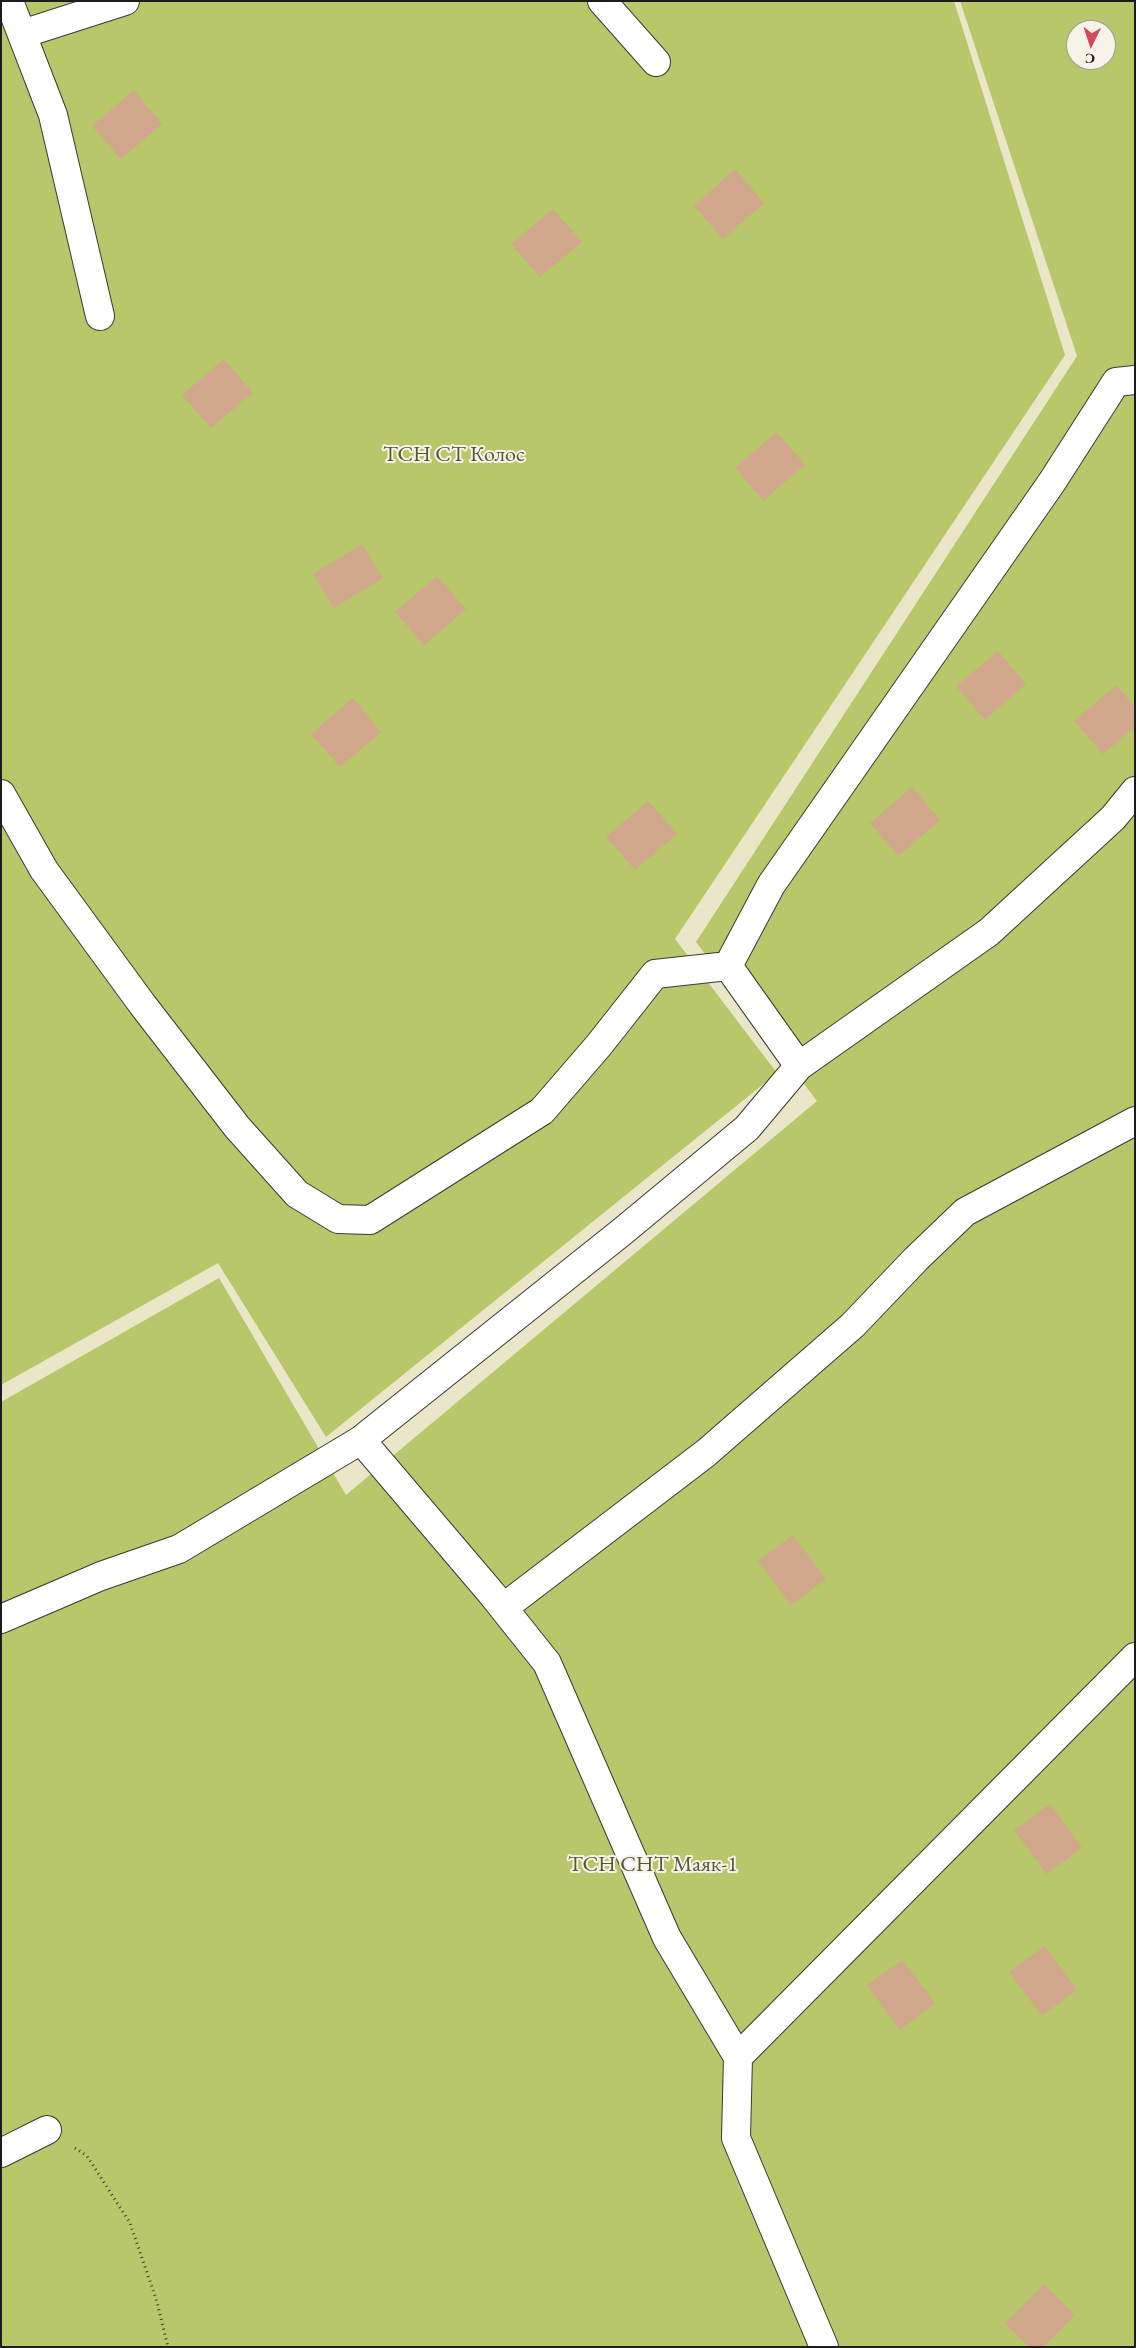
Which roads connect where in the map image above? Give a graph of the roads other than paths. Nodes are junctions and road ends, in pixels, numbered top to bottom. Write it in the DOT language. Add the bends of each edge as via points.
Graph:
graph roads {
  1 [pos="9,1"];
  2 [pos="124,1"];
  3 [pos="602,1"];
  4 [pos="22,34"];
  5 [pos="656,62"];
  6 [pos="100,316"];
  7 [pos="1135,380"];
  8 [pos="1135,790"];
  9 [pos="1,794"];
  10 [pos="728,966"];
  11 [pos="799,1066"];
  12 [pos="1135,1120"];
  13 [pos="361,1440"];
  14 [pos="503,1608"];
  15 [pos="1,1619"];
  16 [pos="1135,1656"];
  17 [pos="738,2057"];
  18 [pos="47,2130"];
  19 [pos="1,2153"];
  20 [pos="824,2347"];
  1 -- 4 [label="lane"];
  2 -- 4 [label="lane"];
  3 -- 5 [label="lane"];
  4 -- 6 [label="lane" via="53,115"];
  7 -- 10 [label="lane" via="1116,382 1052,482 771,885"];
  8 -- 11 [label="lane" via="1113,818 989,932"];
  9 -- 10 [label="lane" via="44,870 237,1127 297,1194 338,1219 370,1220 542,1111 655,974"];
  10 -- 11 [label="lane"];
  11 -- 13 [label="lane" via="747,1128"];
  12 -- 14 [label="lane" via="966,1212 853,1325 706,1453"];
  13 -- 14 [label="lane"];
  13 -- 15 [label="lane" via="179,1549 101,1576"];
  14 -- 17 [label="lane" via="547,1663 667,1938"];
  16 -- 17 [label="lane"];
  17 -- 20 [label="lane" via="736,2138"];
  18 -- 19 [label="lane"];
}
